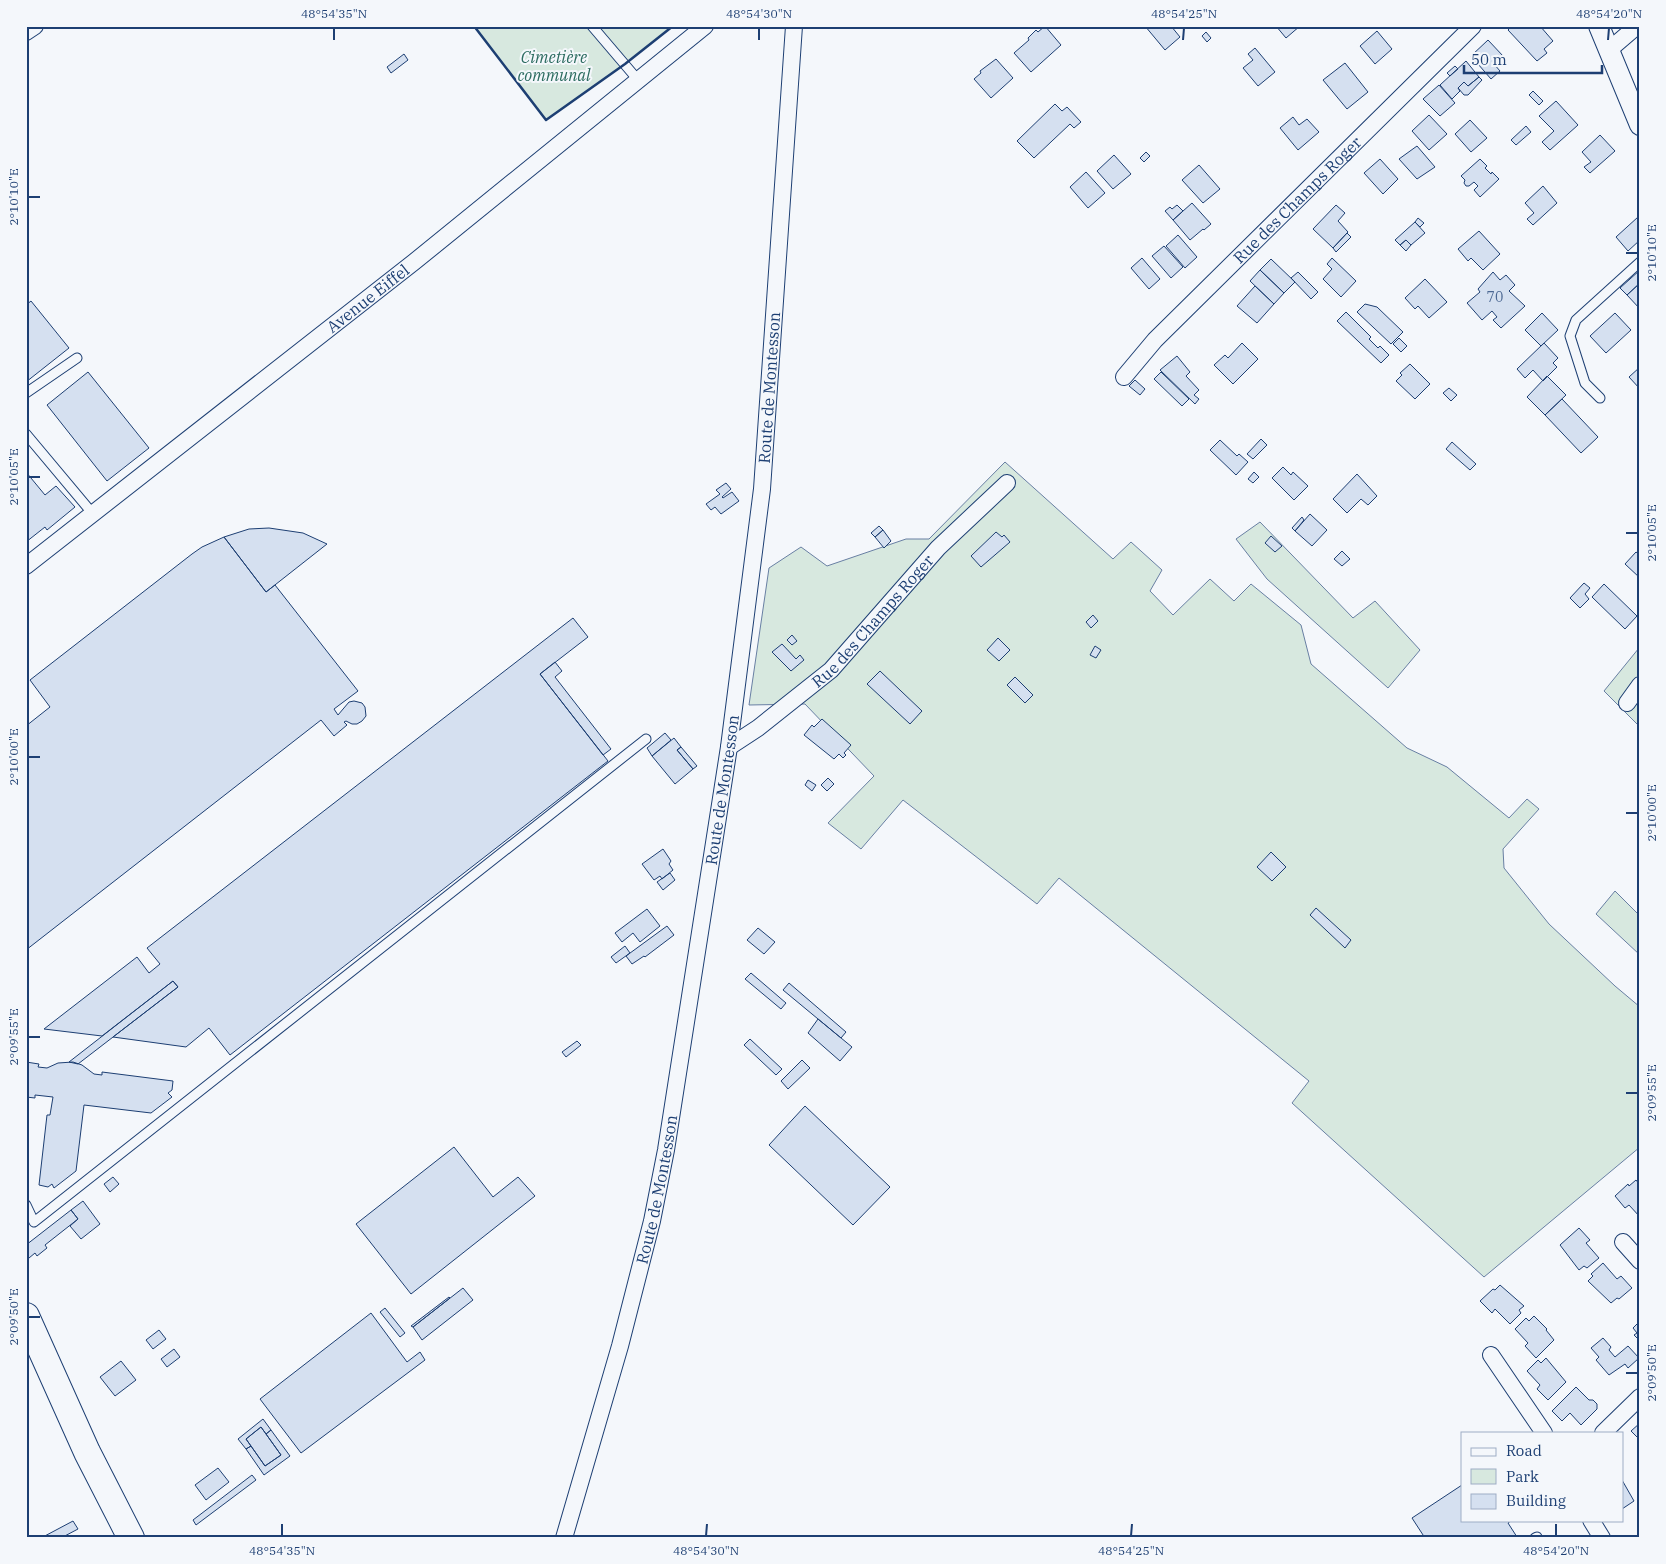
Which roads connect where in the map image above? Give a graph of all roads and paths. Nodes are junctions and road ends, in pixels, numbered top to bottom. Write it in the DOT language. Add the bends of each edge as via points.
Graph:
graph roads {
  1 [pos="35,26"];
  2 [pos="592,26"];
  3 [pos="705,26"];
  4 [pos="794,26"];
  5 [pos="1473,26"];
  6 [pos="1599,26"];
  7 [pos="1637,26"];
  8 [pos="26,32"];
  9 [pos="1609,50"];
  10 [pos="638,80"];
  11 [pos="1640,125"];
  12 [pos="1640,262"];
  13 [pos="78,358"];
  14 [pos="1124,377"];
  15 [pos="26,393"];
  16 [pos="1600,398"];
  17 [pos="26,434"];
  18 [pos="1007,484"];
  19 [pos="92,514"];
  20 [pos="26,566"];
  21 [pos="1640,685"];
  22 [pos="1627,702"];
  23 [pos="646,740"];
  24 [pos="730,747"];
  25 [pos="26,1205"];
  26 [pos="1623,1242"];
  27 [pos="1640,1261"];
  28 [pos="26,1316"];
  29 [pos="1491,1356"];
  30 [pos="1640,1397"];
  31 [pos="1543,1432"];
  32 [pos="1604,1432"];
  33 [pos="1592,1522"];
  34 [pos="131,1538"];
  35 [pos="564,1538"];
  36 [pos="1602,1538"];
  1 -- 8 [label="street"];
  2 -- 10 [label="lane"];
  3 -- 10 [label="street, Avenue Eiffel"];
  4 -- 24 [label="street, Route de Montesson" via="762,489"];
  5 -- 14 [label="street, Rue des Champs Roger" via="1155,340"];
  6 -- 9 [label="street"];
  7 -- 9 [label="street"];
  9 -- 11 [label="street"];
  10 -- 19 [label="street, Avenue Eiffel" via="414,262"];
  12 -- 16 [label="lane" via="1576,320 1570,336 1584,382"];
  13 -- 15 [label="lane"];
  17 -- 19 [label="lane"];
  18 -- 24 [label="street, Rue des Champs Roger" via="938,548 831,670"];
  19 -- 20 [label="street, Avenue Eiffel"];
  21 -- 22 [label="street"];
  23 -- 25 [label="lane" via="34,1222"];
  24 -- 35 [label="street, Route de Montesson" via="654,1212 620,1346"];
  26 -- 27 [label="street"];
  28 -- 34 [label="main road" via="87,1452"];
  29 -- 31 [label="street"];
  30 -- 32 [label="street"];
  33 -- 36 [label="street"];
}
